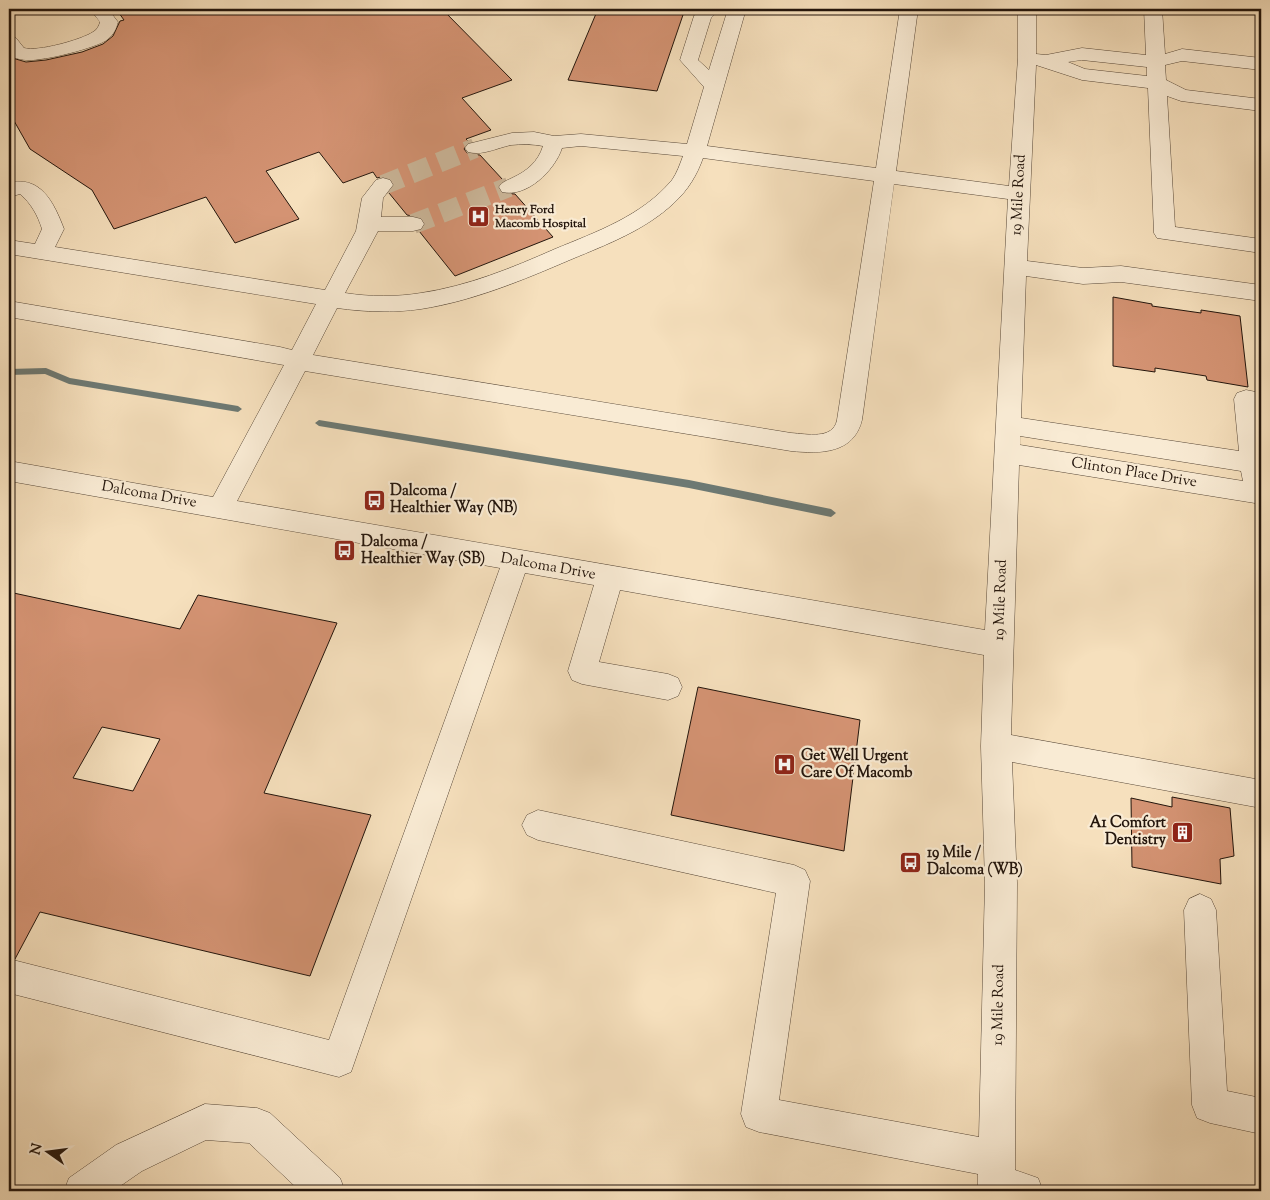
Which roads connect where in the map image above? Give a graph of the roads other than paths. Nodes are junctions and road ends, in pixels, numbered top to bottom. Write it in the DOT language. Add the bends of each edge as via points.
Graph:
graph roads {
  1 [pos="100,9"];
  2 [pos="711,9"];
  3 [pos="738,9"];
  4 [pos="909,9"];
  5 [pos="1028,9"];
  6 [pos="1153,9"];
  7 [pos="9,42"];
  8 [pos="1037,59"];
  9 [pos="1261,64"];
  10 [pos="1157,72"];
  11 [pos="714,86"];
  12 [pos="1261,105"];
  13 [pos="554,142"];
  14 [pos="474,148"];
  15 [pos="695,151"];
  16 [pos="884,175"];
  17 [pos="15,182"];
  18 [pos="383,185"];
  19 [pos="508,187"];
  20 [pos="1019,194"];
  21 [pos="369,224"];
  22 [pos="413,224"];
  23 [pos="1261,246"];
  24 [pos="9,247"];
  25 [pos="42,252"];
  26 [pos="1015,267"];
  27 [pos="1261,293"];
  28 [pos="330,300"];
  29 [pos="9,309"];
  30 [pos="298,361"];
  31 [pos="1261,402"];
  32 [pos="1009,425"];
  33 [pos="1007,453"];
  34 [pos="1257,464"];
  35 [pos="9,470"];
  36 [pos="1259,494"];
  37 [pos="220,508"];
  38 [pos="516,561"];
  39 [pos="610,578"];
  40 [pos="999,644"];
  41 [pos="668,687"];
  42 [pos="996,746"];
  43 [pos="1261,794"];
  44 [pos="538,826"];
  45 [pos="1200,910"];
  46 [pos="9,976"];
  47 [pos="1261,1116"];
  48 [pos="1003,1181"];
  49 [pos="82,1191"];
  50 [pos="327,1191"];
  1 -- 7 [label="street" via="109,22 107,30 100,36 28,56 13,50"];
  2 -- 11 [label="street" via="703,16 689,60"];
  3 -- 11 [label="street"];
  4 -- 16 [label="street"];
  5 -- 8 [label="street, 19 Mile Road"];
  6 -- 10 [label="street"];
  8 -- 10 [label="street" via="1082,74"];
  8 -- 20 [label="street, 19 Mile Road"];
  9 -- 10 [label="street" via="1182,55"];
  10 -- 12 [label="street" via="1181,95"];
  10 -- 23 [label="street" via="1165,233"];
  11 -- 15 [label="street"];
  13 -- 14 [label="street" via="534,138 512,139"];
  13 -- 15 [label="street" via="581,140"];
  13 -- 19 [label="street" via="543,168 528,180"];
  15 -- 16 [label="street"];
  15 -- 28 [label="street" via="680,184 642,217 529,270 492,284 419,301 384,304"];
  16 -- 20 [label="street"];
  16 -- 30 [label="street" via="851,412 845,432 836,439 815,443 791,442"];
  17 -- 25 [label="street" via="34,194 51,221 53,229"];
  18 -- 21 [label="street" via="369,205"];
  20 -- 26 [label="street, 19 Mile Road"];
  21 -- 22 [label="street"];
  21 -- 28 [label="street" via="347,273"];
  24 -- 25 [label="street"];
  25 -- 28 [label="street"];
  26 -- 27 [label="street" via="1083,276 1122,274"];
  26 -- 32 [label="street, 19 Mile Road"];
  28 -- 30 [label="street"];
  29 -- 30 [label="street" via="280,355"];
  30 -- 37 [label="street"];
  31 -- 34 [label="street" via="1246,399"];
  32 -- 33 [label="street, 19 Mile Road"];
  32 -- 34 [label="street, Clinton Place Drive"];
  33 -- 36 [label="street, Clinton Place Drive"];
  33 -- 40 [label="street, 19 Mile Road"];
  34 -- 36 [label="street"];
  35 -- 37 [label="street, Dalcoma Drive"];
  37 -- 38 [label="street, Dalcoma Drive"];
  38 -- 39 [label="street, Dalcoma Drive"];
  38 -- 46 [label="street" via="339,1060"];
  39 -- 40 [label="street, Dalcoma Drive"];
  39 -- 41 [label="street" via="582,671"];
  40 -- 42 [label="street, 19 Mile Road"];
  42 -- 43 [label="street"];
  42 -- 48 [label="street, 19 Mile Road" via="1001,883"];
  44 -- 48 [label="street" via="794,881 760,1114"];
  45 -- 47 [label="street" via="1210,1105"];
  49 -- 50 [label="street" via="129,1158 205,1122 256,1126"];
}
